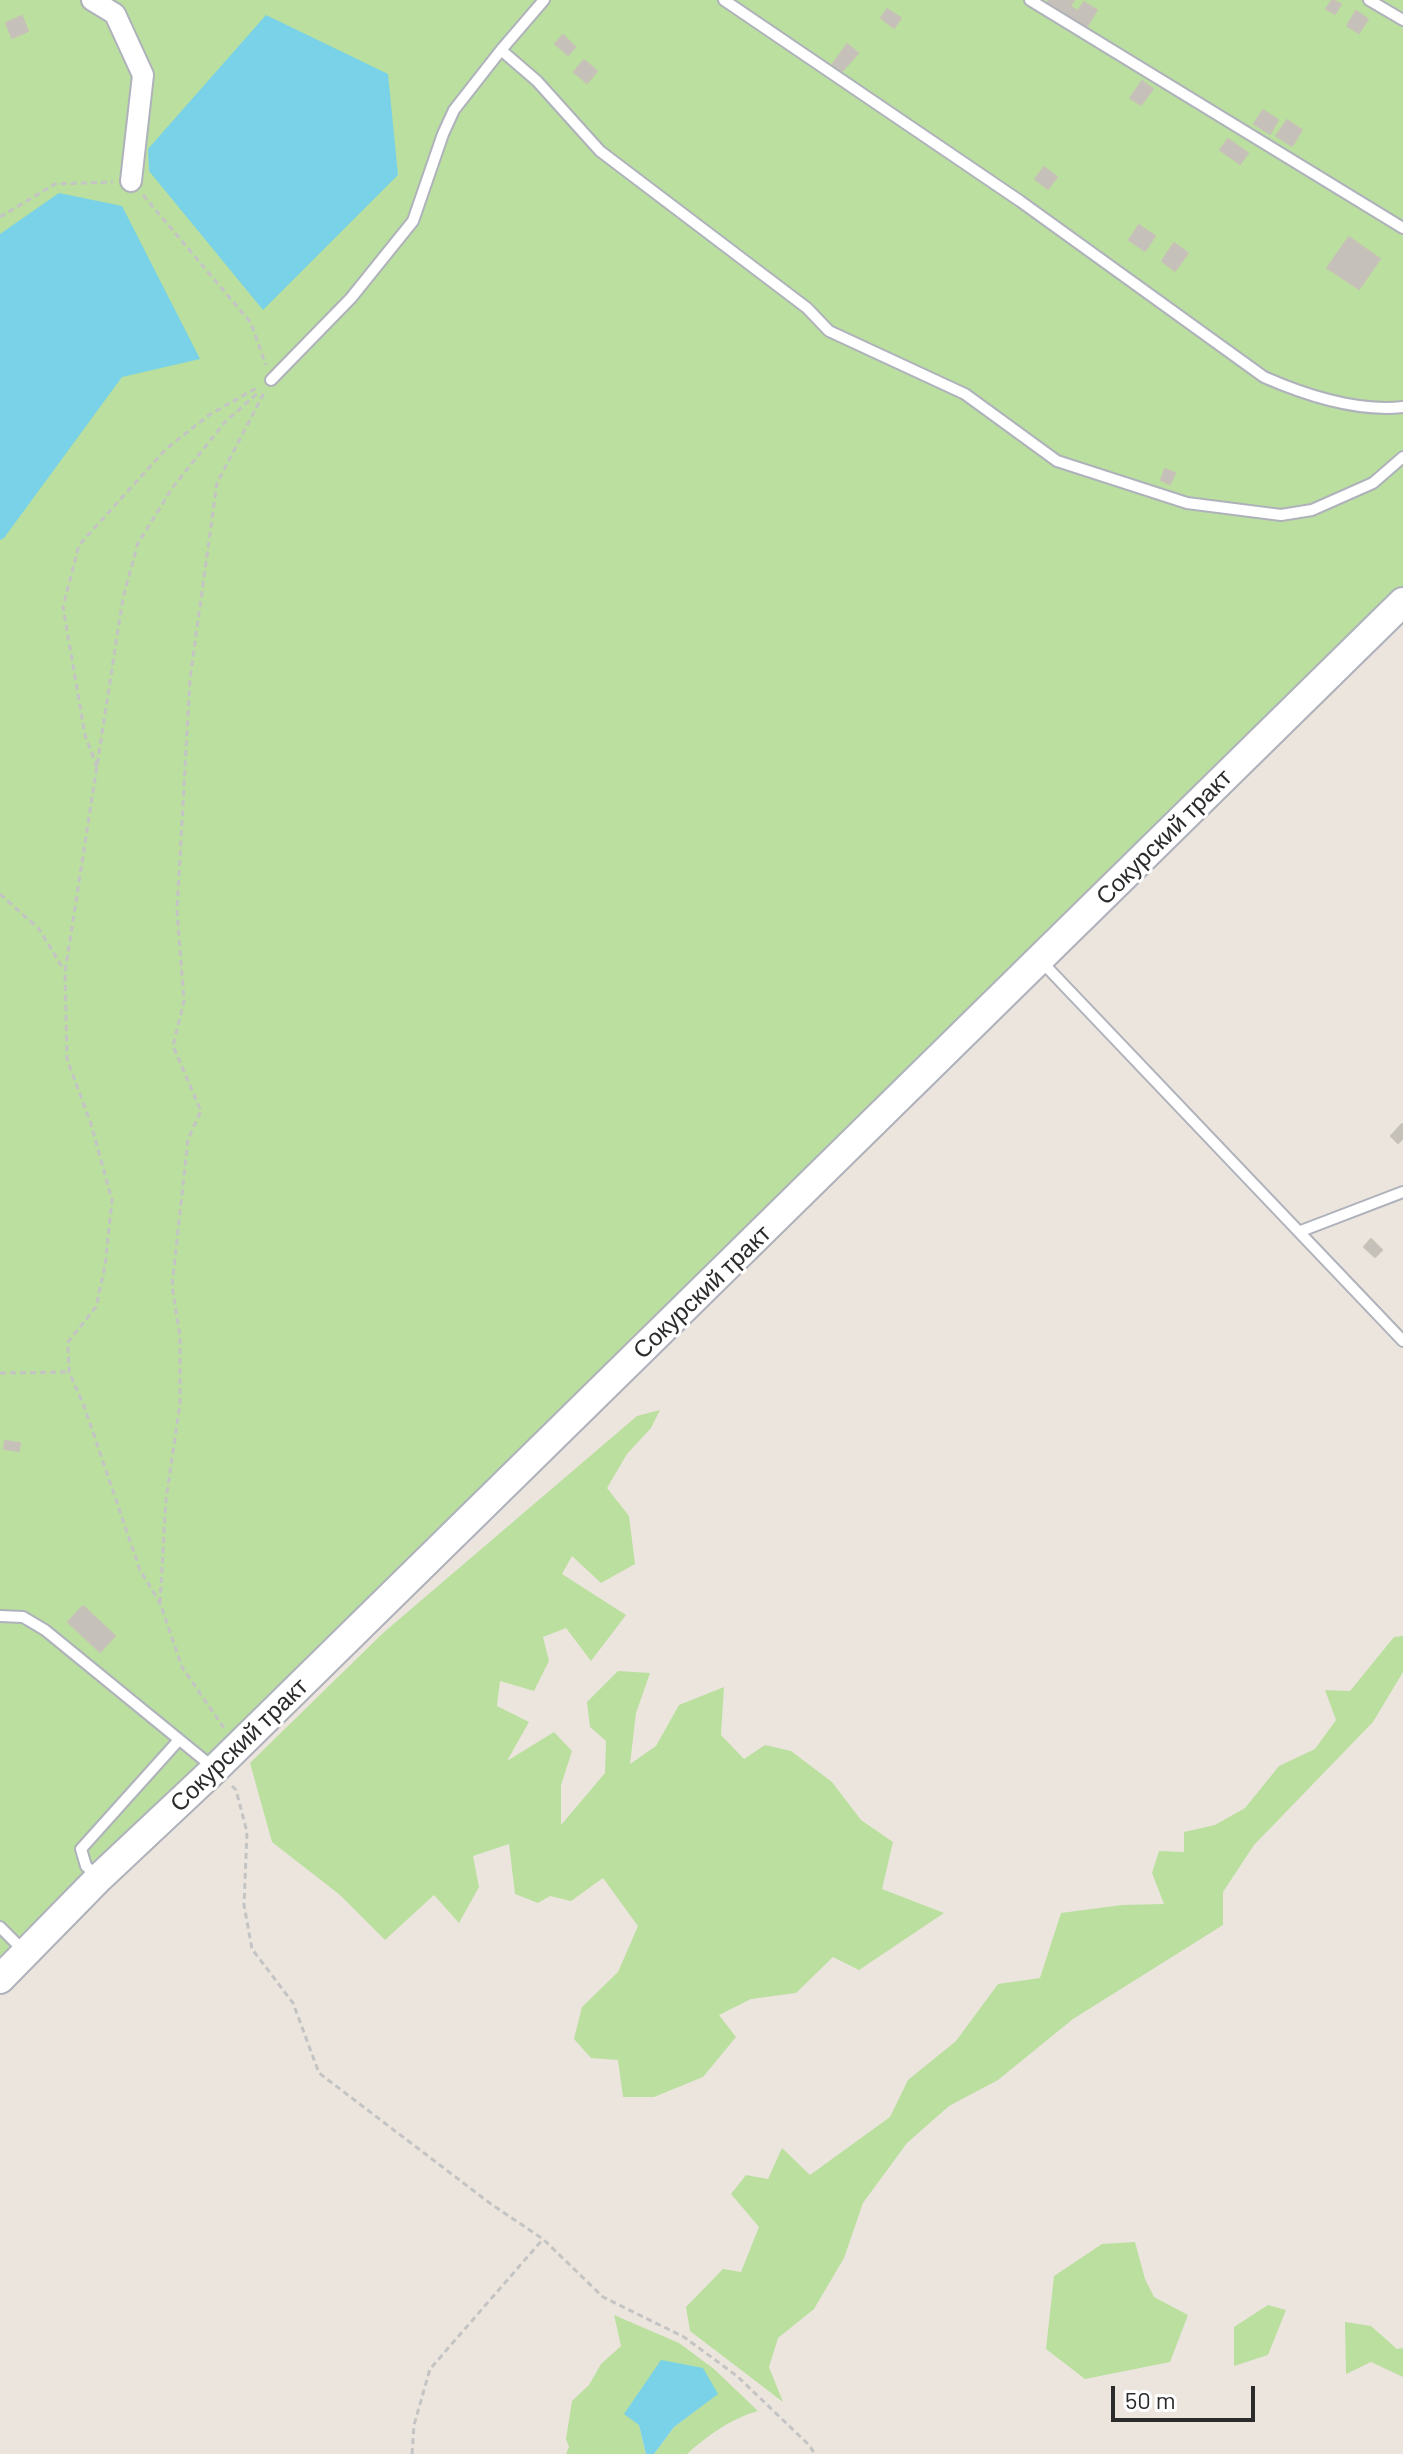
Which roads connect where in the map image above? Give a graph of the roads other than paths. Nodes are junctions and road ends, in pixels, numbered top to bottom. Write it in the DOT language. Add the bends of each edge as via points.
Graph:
graph roads {
  1 [pos="92,0"];
  2 [pos="544,0"];
  3 [pos="724,0"];
  4 [pos="1030,0"];
  5 [pos="1369,0"];
  6 [pos="1403,20"];
  7 [pos="501,50"];
  8 [pos="131,181"];
  9 [pos="1403,228"];
  10 [pos="271,380"];
  11 [pos="1403,407"];
  12 [pos="1403,457"];
  13 [pos="1403,602"];
  14 [pos="1040,959"];
  15 [pos="1403,1192"];
  16 [pos="1301,1231"];
  17 [pos="1403,1341"];
  18 [pos="0,1616"];
  19 [pos="178,1741"];
  20 [pos="215,1769"];
  21 [pos="99,1878"];
  22 [pos="0,1927"];
  23 [pos="26,1953"];
  24 [pos="0,1979"];
  1 -- 8 [label="street" via="115,14 143,75"];
  2 -- 7 [label="lane"];
  3 -- 11 [label="lane" via="1020,201 1264,377 1308,396"];
  4 -- 9 [label="lane"];
  5 -- 6 [label="lane"];
  7 -- 10 [label="lane" via="454,110 413,221 351,298"];
  7 -- 12 [label="lane" via="537,81 600,151 807,308 829,331 965,394 1057,461 1187,503 1281,515 1312,510 1373,483"];
  13 -- 14 [label="street, Сокурский тракт"];
  14 -- 16 [label="lane"];
  14 -- 20 [label="street, Сокурский тракт"];
  15 -- 16 [label="lane"];
  16 -- 17 [label="lane"];
  18 -- 19 [label="lane" via="23,1617 45,1630"];
  19 -- 20 [label="lane"];
  19 -- 21 [label="lane" via="81,1849 86,1866"];
  20 -- 21 [label="street, Сокурский тракт"];
  21 -- 23 [label="street, Сокурский тракт"];
  22 -- 23 [label="lane"];
  23 -- 24 [label="street, Сокурский тракт"];
}
